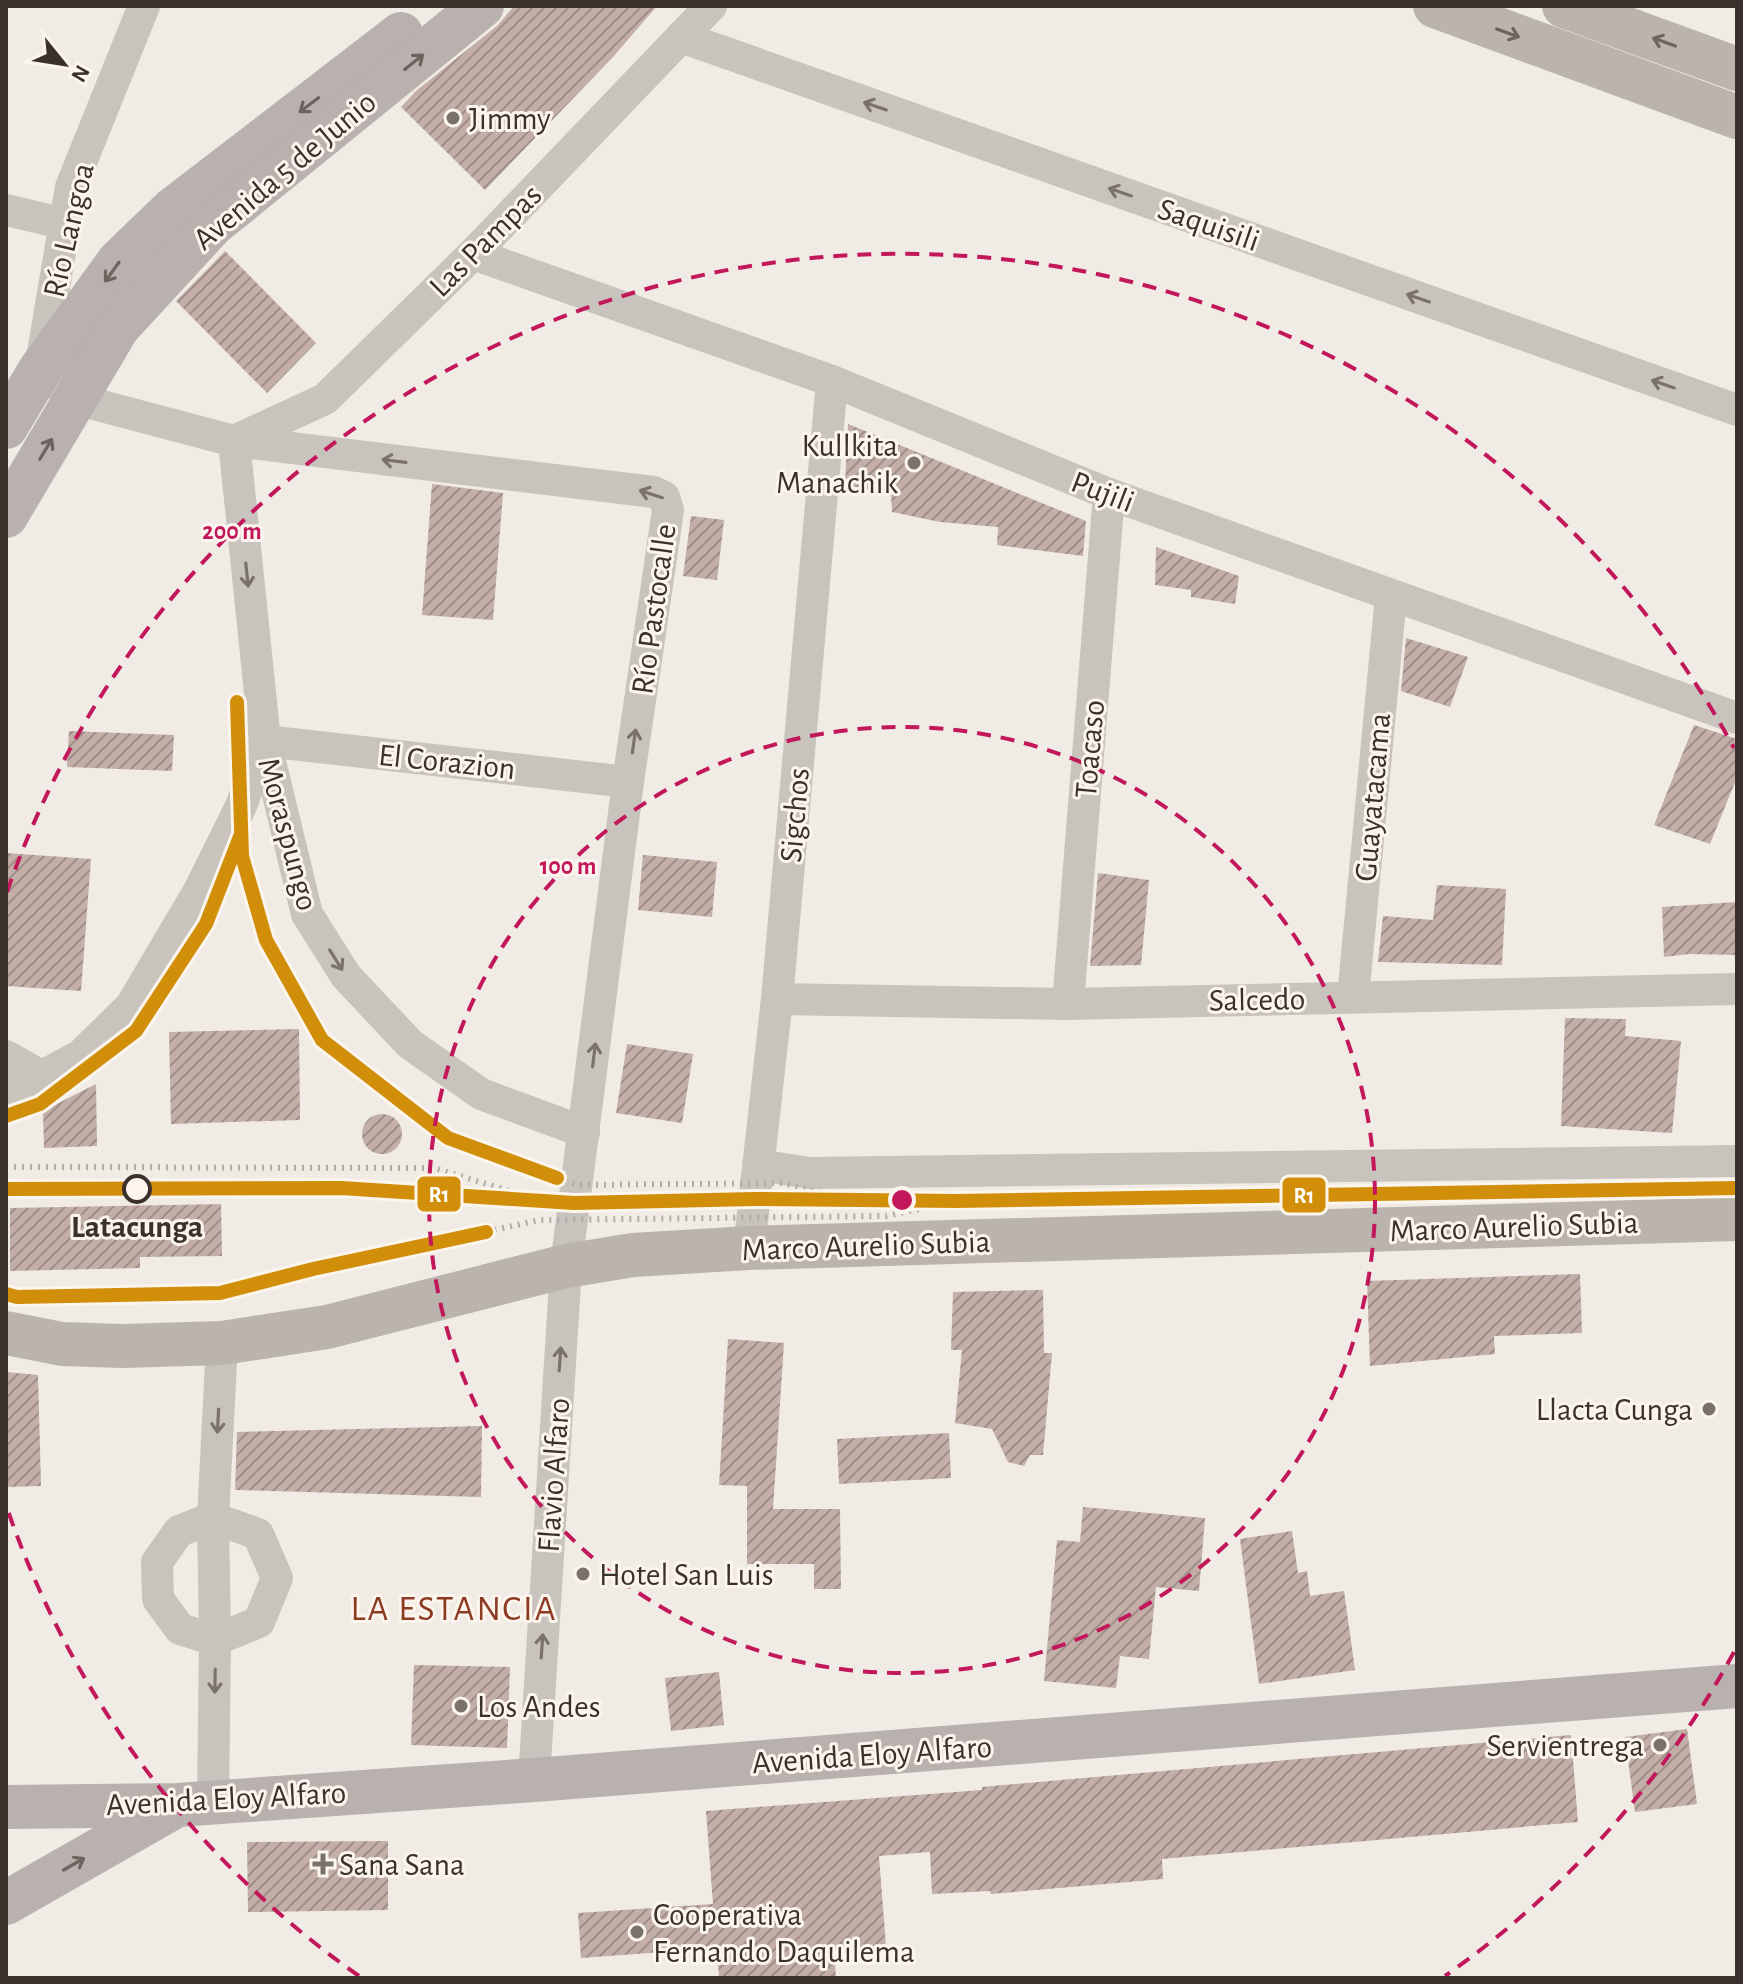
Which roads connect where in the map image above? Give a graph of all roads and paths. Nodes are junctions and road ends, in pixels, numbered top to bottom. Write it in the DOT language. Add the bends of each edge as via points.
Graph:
graph roads {
  1 [pos="144,6"];
  2 [pos="438,6"];
  3 [pos="482,6"];
  4 [pos="711,6"];
  5 [pos="1435,6"];
  6 [pos="1564,6"];
  7 [pos="681,37"];
  8 [pos="1737,69"];
  9 [pos="1737,117"];
  10 [pos="6,210"];
  11 [pos="66,224"];
  12 [pos="473,254"];
  13 [pos="40,370"];
  14 [pos="832,381"];
  15 [pos="75,399"];
  16 [pos="1737,410"];
  17 [pos="6,427"];
  18 [pos="234,441"];
  19 [pos="1109,494"];
  20 [pos="6,516"];
  21 [pos="1391,596"];
  22 [pos="1737,718"];
  23 [pos="265,741"];
  24 [pos="628,782"];
  25 [pos="1737,989"];
  26 [pos="1353,997"];
  27 [pos="777,999"];
  28 [pos="1068,1004"];
  29 [pos="6,1056"];
  30 [pos="41,1076"];
  31 [pos="6,1096"];
  32 [pos="584,1132"];
  33 [pos="1737,1161"];
  34 [pos="758,1165"];
  35 [pos="1737,1219"];
  36 [pos="749,1248"];
  37 [pos="566,1266"];
  38 [pos="6,1333"];
  39 [pos="222,1343"];
  40 [pos="213,1518"];
  41 [pos="215,1640"];
  42 [pos="1737,1686"];
  43 [pos="534,1780"];
  44 [pos="196,1803"];
  45 [pos="6,1807"];
  46 [pos="6,1903"];
  1 -- 11 [label="street, Río Langoa" via="71,187"];
  2 -- 13 [label="main road, Avenida 5 de Junio, one-way" via="172,210 119,261"];
  15 -- 3 [label="main road, Avenida 5 de Junio, one-way" via="118,327 212,225"];
  4 -- 7 [label="street, Las Pampas"];
  5 -- 9 [label="street, one-way"];
  8 -- 6 [label="street, one-way"];
  7 -- 12 [label="street, Las Pampas"];
  16 -- 7 [label="street, Saquisili, one-way"];
  10 -- 11 [label="street"];
  11 -- 13 [label="street, Río Langoa"];
  12 -- 14 [label="street, Pujili"];
  12 -- 18 [label="street, Las Pampas" via="325,399"];
  13 -- 15 [label="street"];
  13 -- 17 [label="main road, Avenida 5 de Junio"];
  14 -- 19 [label="street, Pujili"];
  14 -- 27 [label="street, Sigchos"];
  15 -- 18 [label="street, Río Pastocalle"];
  20 -- 15 [label="main road, Avenida 5 de Junio, one-way"];
  18 -- 23 [label="street, Moraspungo, one-way"];
  24 -- 18 [label="street, Río Pastocalle, one-way" via="668,510 664,497"];
  19 -- 21 [label="street, Pujili"];
  19 -- 28 [label="street, Toacaso"];
  21 -- 22 [label="street, Pujili"];
  21 -- 26 [label="street, Guayatacama"];
  23 -- 24 [label="street, El Corazion"];
  23 -- 30 [label="street" via="241,806 199,891 131,1006 81,1055"];
  23 -- 32 [label="street, Moraspungo, one-way" via="307,914 346,976 410,1044 481,1094"];
  32 -- 24 [label="street, Río Pastocalle, one-way"];
  25 -- 26 [label="street, Salcedo"];
  26 -- 28 [label="street, Salcedo"];
  27 -- 28 [label="street, Salcedo"];
  27 -- 34 [label="street, Sigchos"];
  29 -- 30 [label="street"];
  30 -- 31 [label="street"];
  32 -- 37 [label="street, Río Pastocalle"];
  33 -- 34 [label="street, Marco Aurelio Subia" via="810,1173"];
  34 -- 36 [label="street, Sigchos"];
  35 -- 36 [label="street, Marco Aurelio Subia"];
  36 -- 37 [label="street, Marco Aurelio Subia" via="633,1255"];
  37 -- 39 [label="street, Marco Aurelio Subia" via="327,1327"];
  43 -- 37 [label="street, Flavio Alfaro, one-way"];
  38 -- 39 [label="street, Marco Aurelio Subia" via="62,1344"];
  39 -- 40 [label="street, one-way"];
  40 -- 41 [label="street"];
  40 -- 41 [label="street" via="179,1531 157,1562 158,1599 180,1629"];
  40 -- 41 [label="street" via="258,1534 277,1578 259,1622"];
  41 -- 44 [label="street, one-way"];
  42 -- 43 [label="main road, Avenida Eloy Alfaro"];
  43 -- 44 [label="main road, Avenida Eloy Alfaro"];
  44 -- 45 [label="main road, Avenida Eloy Alfaro"];
  46 -- 44 [label="main road, one-way"];
}
